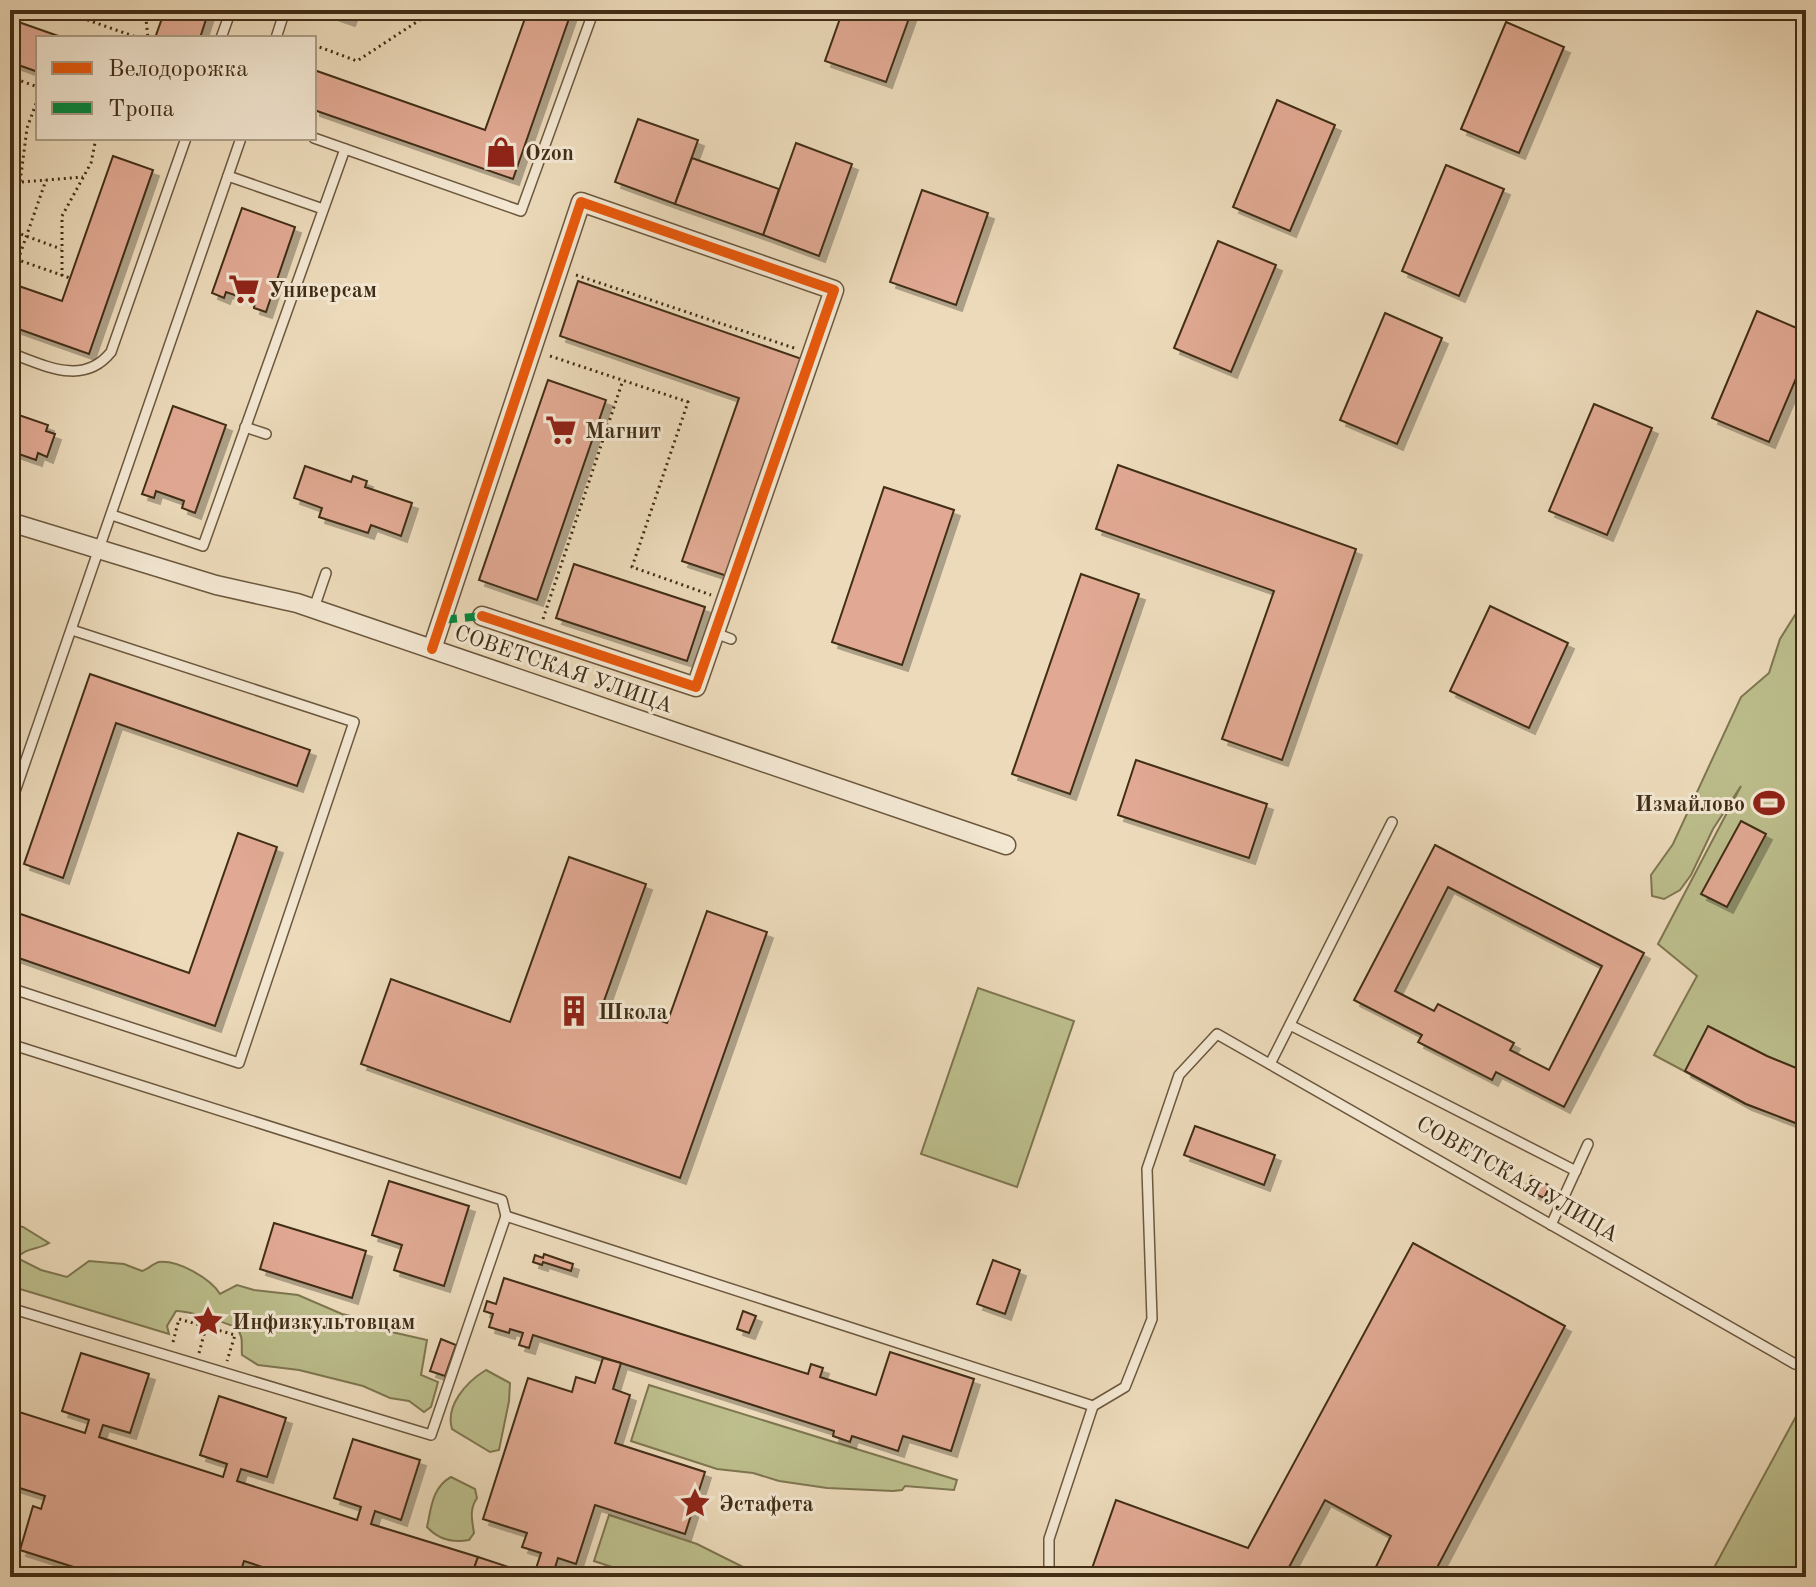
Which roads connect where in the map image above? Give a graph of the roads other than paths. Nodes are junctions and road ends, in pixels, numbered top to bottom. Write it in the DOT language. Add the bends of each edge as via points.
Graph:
graph roads {
  1 [pos="231,10"];
  2 [pos="285,10"];
  3 [pos="594,10"];
  4 [pos="222,36"];
  5 [pos="277,36"];
  6 [pos="316,139"];
  7 [pos="185,140"];
  8 [pos="240,140"];
  9 [pos="345,149"];
  10 [pos="228,176"];
  11 [pos="323,209"];
  12 [pos="10,353"];
  13 [pos="245,427"];
  14 [pos="266,434"];
  15 [pos="112,515"];
  16 [pos="10,522"];
  17 [pos="100,549"];
  18 [pos="326,573"];
  19 [pos="314,608"];
  20 [pos="482,616"];
  21 [pos="72,630"];
  22 [pos="432,649"];
  23 [pos="10,806"];
  24 [pos="1392,822"];
  25 [pos="1006,845"];
  26 [pos="10,988"];
  27 [pos="1290,1025"];
  28 [pos="10,1044"];
  29 [pos="1270,1064"];
  30 [pos="1588,1144"];
  31 [pos="1576,1171"];
  32 [pos="506,1216"];
  33 [pos="1551,1225"];
  34 [pos="10,1308"];
  35 [pos="1795,1364"];
  36 [pos="1093,1406"];
  37 [pos="1049,1577"];
  1 -- 4 [label="lane"];
  2 -- 5 [label="lane"];
  3 -- 9 [label="lane" via="521,211"];
  6 -- 9 [label="lane"];
  7 -- 12 [label="lane" via="106,358 77,373"];
  8 -- 10 [label="lane"];
  9 -- 11 [label="lane"];
  10 -- 11 [label="lane"];
  10 -- 15 [label="lane"];
  11 -- 13 [label="lane"];
  13 -- 14 [label="lane"];
  13 -- 15 [label="lane" via="203,546"];
  15 -- 17 [label="lane"];
  16 -- 17 [label="street, СОВЕТСКАЯ УЛИЦА"];
  17 -- 19 [label="street, СОВЕТСКАЯ УЛИЦА"];
  17 -- 21 [label="lane"];
  18 -- 19 [label="lane"];
  19 -- 22 [label="street, СОВЕТСКАЯ УЛИЦА"];
  20 -- 22 [label="street" via="696,687 723,636 726,601 834,290 581,202"];
  21 -- 23 [label="lane"];
  21 -- 26 [label="lane" via="354,722 239,1063"];
  22 -- 25 [label="street, СОВЕТСКАЯ УЛИЦА"];
  24 -- 27 [label="lane"];
  27 -- 29 [label="lane"];
  27 -- 31 [label="lane"];
  28 -- 32 [label="lane" via="502,1200"];
  29 -- 33 [label="lane, СОВЕТСКАЯ УЛИЦА"];
  29 -- 36 [label="lane, СОВЕТСКАЯ УЛИЦА" via="1217,1034 1179,1075 1147,1169 1152,1319 1125,1387"];
  30 -- 31 [label="lane"];
  31 -- 33 [label="lane"];
  32 -- 34 [label="lane" via="431,1435"];
  32 -- 36 [label="lane"];
  33 -- 35 [label="lane, СОВЕТСКАЯ УЛИЦА"];
  36 -- 37 [label="lane" via="1049,1539"];
}
